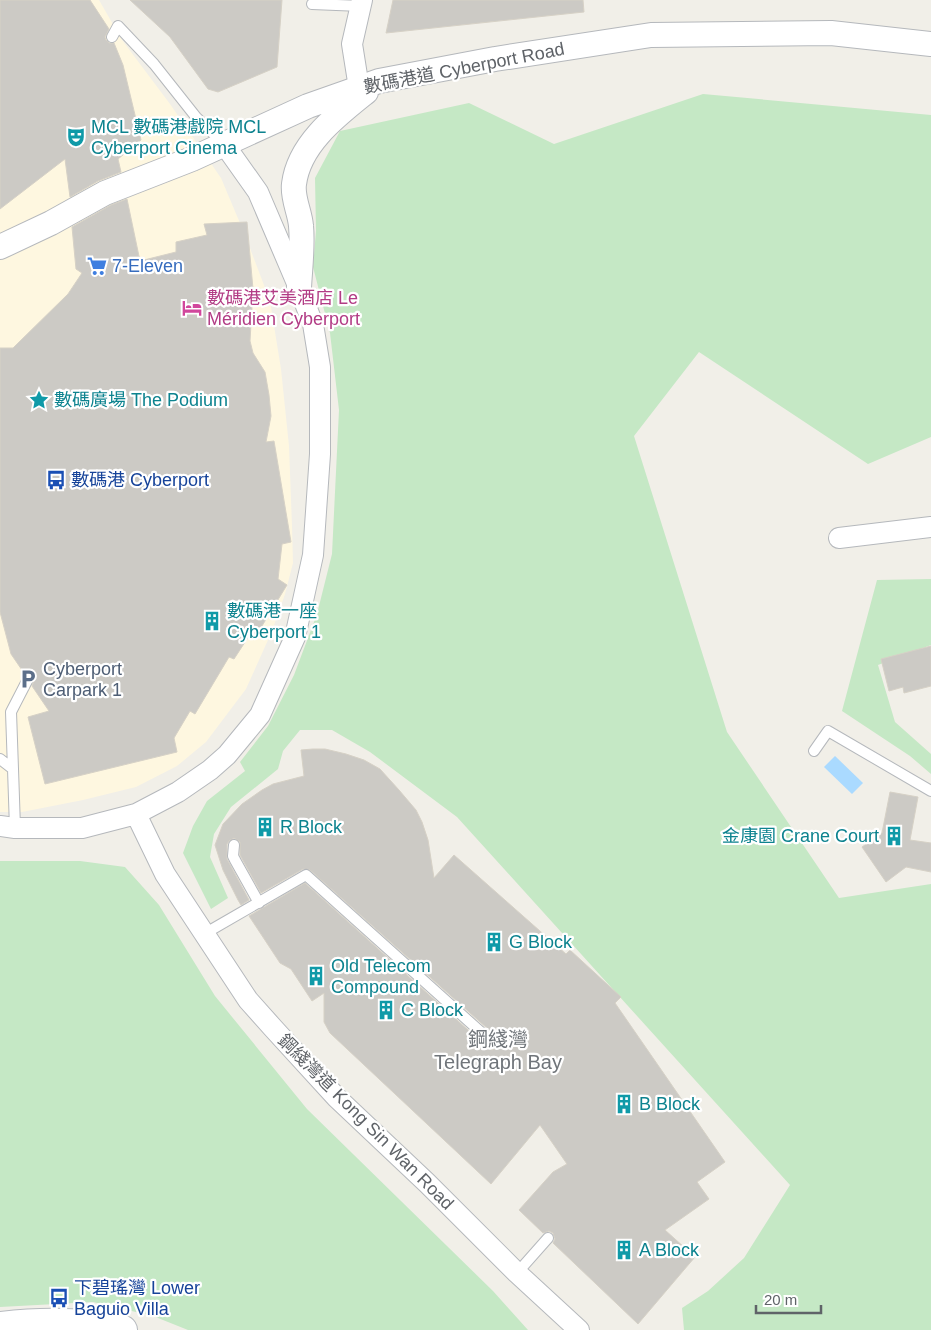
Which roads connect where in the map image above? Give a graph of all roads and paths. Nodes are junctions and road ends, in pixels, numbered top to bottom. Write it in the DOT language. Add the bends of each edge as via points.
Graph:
graph roads {
  1 [pos="361,3"];
  2 [pos="312,4"];
  3 [pos="112,37"];
  4 [pos="931,44"];
  5 [pos="369,85"];
  6 [pos="224,144"];
  7 [pos="0,248"];
  8 [pos="299,288"];
  9 [pos="931,526"];
  10 [pos="840,538"];
  11 [pos="28,679"];
  12 [pos="814,751"];
  13 [pos="0,759"];
  14 [pos="13,769"];
  15 [pos="931,791"];
  16 [pos="136,814"];
  17 [pos="7,827"];
  18 [pos="234,845"];
  19 [pos="259,903"];
  20 [pos="204,934"];
  21 [pos="493,1043"];
  22 [pos="548,1238"];
  23 [pos="517,1273"];
  24 [pos="0,1326"];
  25 [pos="123,1330"];
  26 [pos="579,1330"];
  1 -- 2 [label="lane"];
  1 -- 5 [label="street" via="352,44"];
  3 -- 6 [label="lane" via="118,26 154,64 196,117"];
  4 -- 5 [label="street, 數碼港道 Cyberport Road" via="831,33 651,35 495,59"];
  5 -- 6 [label="street, 數碼港道 Cyberport Road" via="308,106"];
  5 -- 8 [label="street" via="318,135 299,163 293,186 302,226"];
  6 -- 7 [label="street, 數碼港道 Cyberport Road" via="105,193"];
  6 -- 8 [label="street" via="258,192"];
  8 -- 16 [label="street" via="313,324 320,367 320,454 313,555 295,637 260,715 227,755 178,792"];
  9 -- 10 [label="street"];
  11 -- 14 [label="lane" via="11,712"];
  12 -- 15 [label="lane" via="828,731"];
  13 -- 14 [label="lane"];
  14 -- 17 [label="lane"];
  16 -- 17 [label="street" via="82,828"];
  16 -- 20 [label="street, 鋼綫灣道 Kong Sin Wan Road" via="165,874"];
  18 -- 19 [label="lane" via="233,856"];
  19 -- 20 [label="lane"];
  19 -- 21 [label="lane" via="306,875"];
  20 -- 23 [label="street, 鋼綫灣道 Kong Sin Wan Road" via="248,1000 272,1028 337,1098"];
  22 -- 23 [label="lane"];
  23 -- 26 [label="street, 鋼綫灣道 Kong Sin Wan Road"];
  24 -- 25 [label="main road" via="54,1322"];
}
